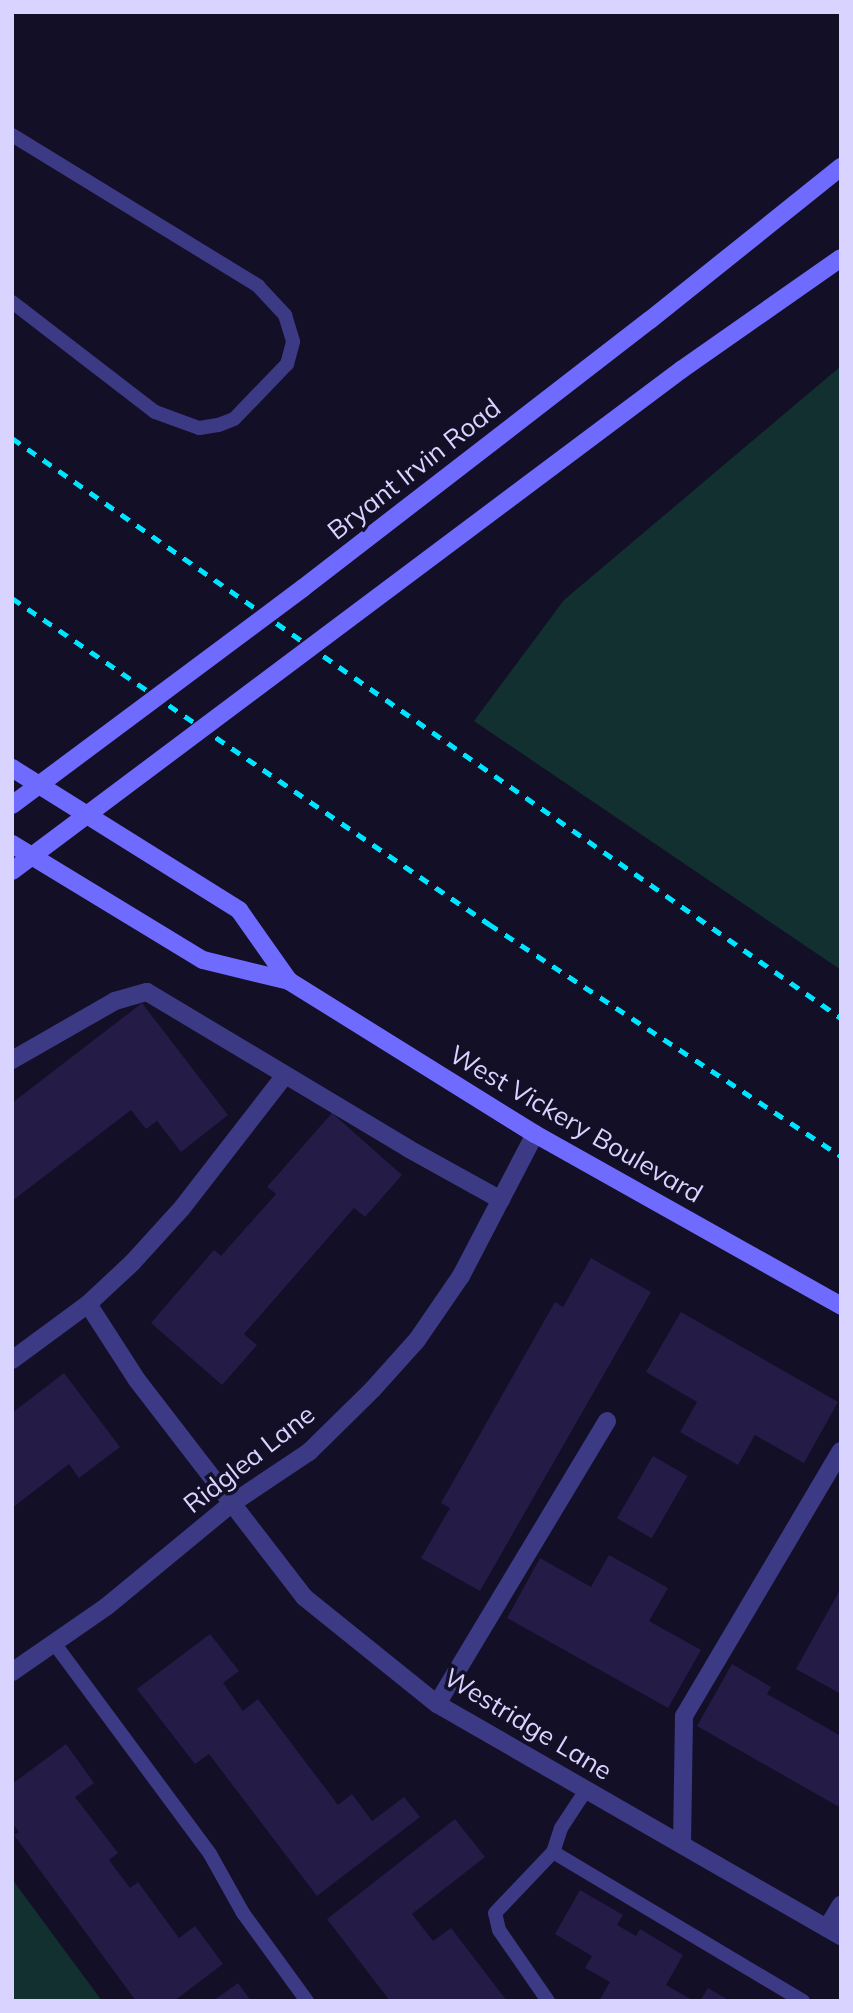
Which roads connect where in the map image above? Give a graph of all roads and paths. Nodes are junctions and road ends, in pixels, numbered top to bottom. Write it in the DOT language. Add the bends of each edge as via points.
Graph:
graph roads {
  1 [pos="12,135"];
  2 [pos="841,167"];
  3 [pos="841,258"];
  4 [pos="12,302"];
  5 [pos="12,768"];
  6 [pos="12,805"];
  7 [pos="12,844"];
  8 [pos="12,871"];
  9 [pos="289,981"];
  10 [pos="12,1060"];
  11 [pos="285,1075"];
  12 [pos="535,1134"];
  13 [pos="501,1200"];
  14 [pos="88,1304"];
  15 [pos="841,1306"];
  16 [pos="12,1360"];
  17 [pos="607,1421"];
  18 [pos="841,1451"];
  19 [pos="231,1504"];
  20 [pos="54,1643"];
  21 [pos="12,1672"];
  22 [pos="438,1704"];
  23 [pos="586,1790"];
  24 [pos="682,1844"];
  25 [pos="553,1852"];
  26 [pos="841,1905"];
  27 [pos="834,1932"];
  28 [pos="307,2001"];
  29 [pos="548,2001"];
  30 [pos="803,2001"];
  1 -- 4 [label="lane" via="258,286 285,315 293,342 286,364 234,419 199,428 155,412"];
  2 -- 6 [label="main road, Bryant Irvin Road, bridge" via="303,588"];
  3 -- 8 [label="main road, bridge" via="681,370"];
  5 -- 9 [label="main road, West Vickery Boulevard" via="239,910"];
  7 -- 9 [label="main road, West Vickery Boulevard" via="204,960"];
  9 -- 12 [label="main road, West Vickery Boulevard"];
  10 -- 11 [label="street" via="115,1001 147,992"];
  11 -- 13 [label="street"];
  11 -- 14 [label="street" via="182,1208"];
  12 -- 13 [label="street, Ridglea Lane"];
  12 -- 15 [label="main road, West Vickery Boulevard"];
  13 -- 19 [label="street, Ridglea Lane" via="461,1276 417,1340 309,1452"];
  14 -- 16 [label="street"];
  14 -- 19 [label="street, Westridge Lane" via="137,1380"];
  17 -- 22 [label="street"];
  18 -- 24 [label="street" via="684,1716"];
  19 -- 20 [label="street, Ridglea Lane" via="106,1607"];
  19 -- 22 [label="street, Westridge Lane" via="304,1597"];
  20 -- 21 [label="street, Ridglea Lane"];
  20 -- 28 [label="lane" via="210,1854 243,1913"];
  22 -- 23 [label="street, Westridge Lane"];
  23 -- 24 [label="street, Westridge Lane"];
  23 -- 25 [label="lane" via="561,1828"];
  24 -- 27 [label="street, Westridge Lane"];
  25 -- 29 [label="lane" via="495,1913 499,1930"];
  25 -- 30 [label="lane"];
  26 -- 27 [label="street"];
}
